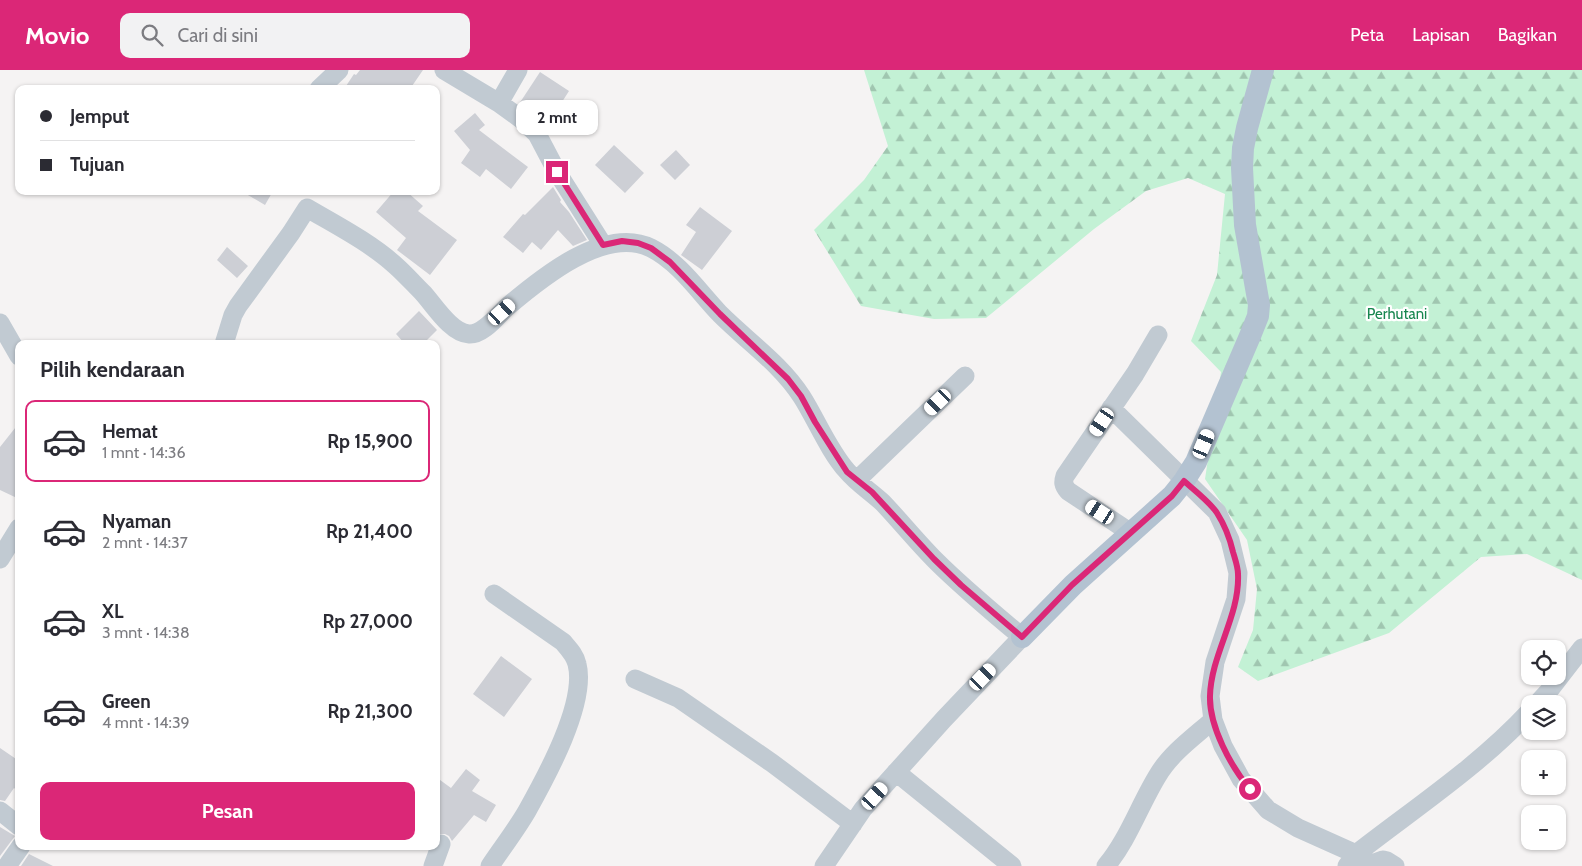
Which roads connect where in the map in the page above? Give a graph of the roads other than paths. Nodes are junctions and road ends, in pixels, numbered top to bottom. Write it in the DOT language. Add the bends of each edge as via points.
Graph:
graph roads {
  1 [pos="339,70"];
  2 [pos="444,70"];
  3 [pos="518,70"];
  4 [pos="1263,70"];
  5 [pos="323,85"];
  6 [pos="499,103"];
  7 [pos="306,200"];
  8 [pos="603,245"];
  9 [pos="0,323"];
  10 [pos="1158,335"];
  11 [pos="225,340"];
  12 [pos="15,349"];
  13 [pos="964,376"];
  14 [pos="1111,408"];
  15 [pos="857,480"];
  16 [pos="1184,481"];
  17 [pos="1131,533"];
  18 [pos="15,535"];
  19 [pos="0,559"];
  20 [pos="494,594"];
  21 [pos="1022,637"];
  22 [pos="1582,648"];
  23 [pos="635,679"];
  24 [pos="1545,695"];
  25 [pos="1213,720"];
  26 [pos="1521,721"];
  27 [pos="896,772"];
  28 [pos="0,811"];
  29 [pos="15,823"];
  30 [pos="853,824"];
  31 [pos="18,850"];
  32 [pos="438,850"];
  33 [pos="1352,860"];
  34 [pos="7,866"];
  35 [pos="433,866"];
  36 [pos="490,866"];
  37 [pos="824,866"];
  38 [pos="1012,866"];
  39 [pos="1106,866"];
  40 [pos="1395,866"];
  1 -- 5 [label="street"];
  2 -- 6 [label="street"];
  3 -- 6 [label="street"];
  4 -- 16 [label="main road" via="1247,128 1242,168 1245,225 1259,304 1258,316 1196,462"];
  6 -- 8 [label="street" via="537,134"];
  7 -- 8 [label="street" via="395,265 452,327 470,335 480,332 560,266"];
  7 -- 11 [label="street" via="290,234 238,306"];
  8 -- 15 [label="street" via="622,241 638,243 670,262 788,379 847,472"];
  9 -- 12 [label="street"];
  10 -- 14 [label="street"];
  13 -- 15 [label="street"];
  14 -- 16 [label="street"];
  14 -- 17 [label="street" via="1063,481 1068,491"];
  15 -- 21 [label="street" via="941,565"];
  16 -- 17 [label="main road"];
  16 -- 25 [label="street" via="1217,512 1230,540 1238,573 1236,599 1216,662 1210,696"];
  17 -- 21 [label="main road" via="1072,585"];
  18 -- 19 [label="street"];
  20 -- 36 [label="street" via="570,649 578,665 579,687 561,744 526,813"];
  21 -- 27 [label="street"];
  22 -- 24 [label="street"];
  23 -- 30 [label="street" via="678,698"];
  25 -- 33 [label="street" via="1241,779 1268,810"];
  25 -- 39 [label="street" via="1159,773"];
  26 -- 33 [label="street"];
  27 -- 30 [label="street"];
  27 -- 38 [label="street"];
  28 -- 29 [label="street"];
  30 -- 37 [label="street"];
  31 -- 34 [label="street"];
  32 -- 35 [label="street"];
  33 -- 40 [label="street" via="1372,864 1383,860"];
}
